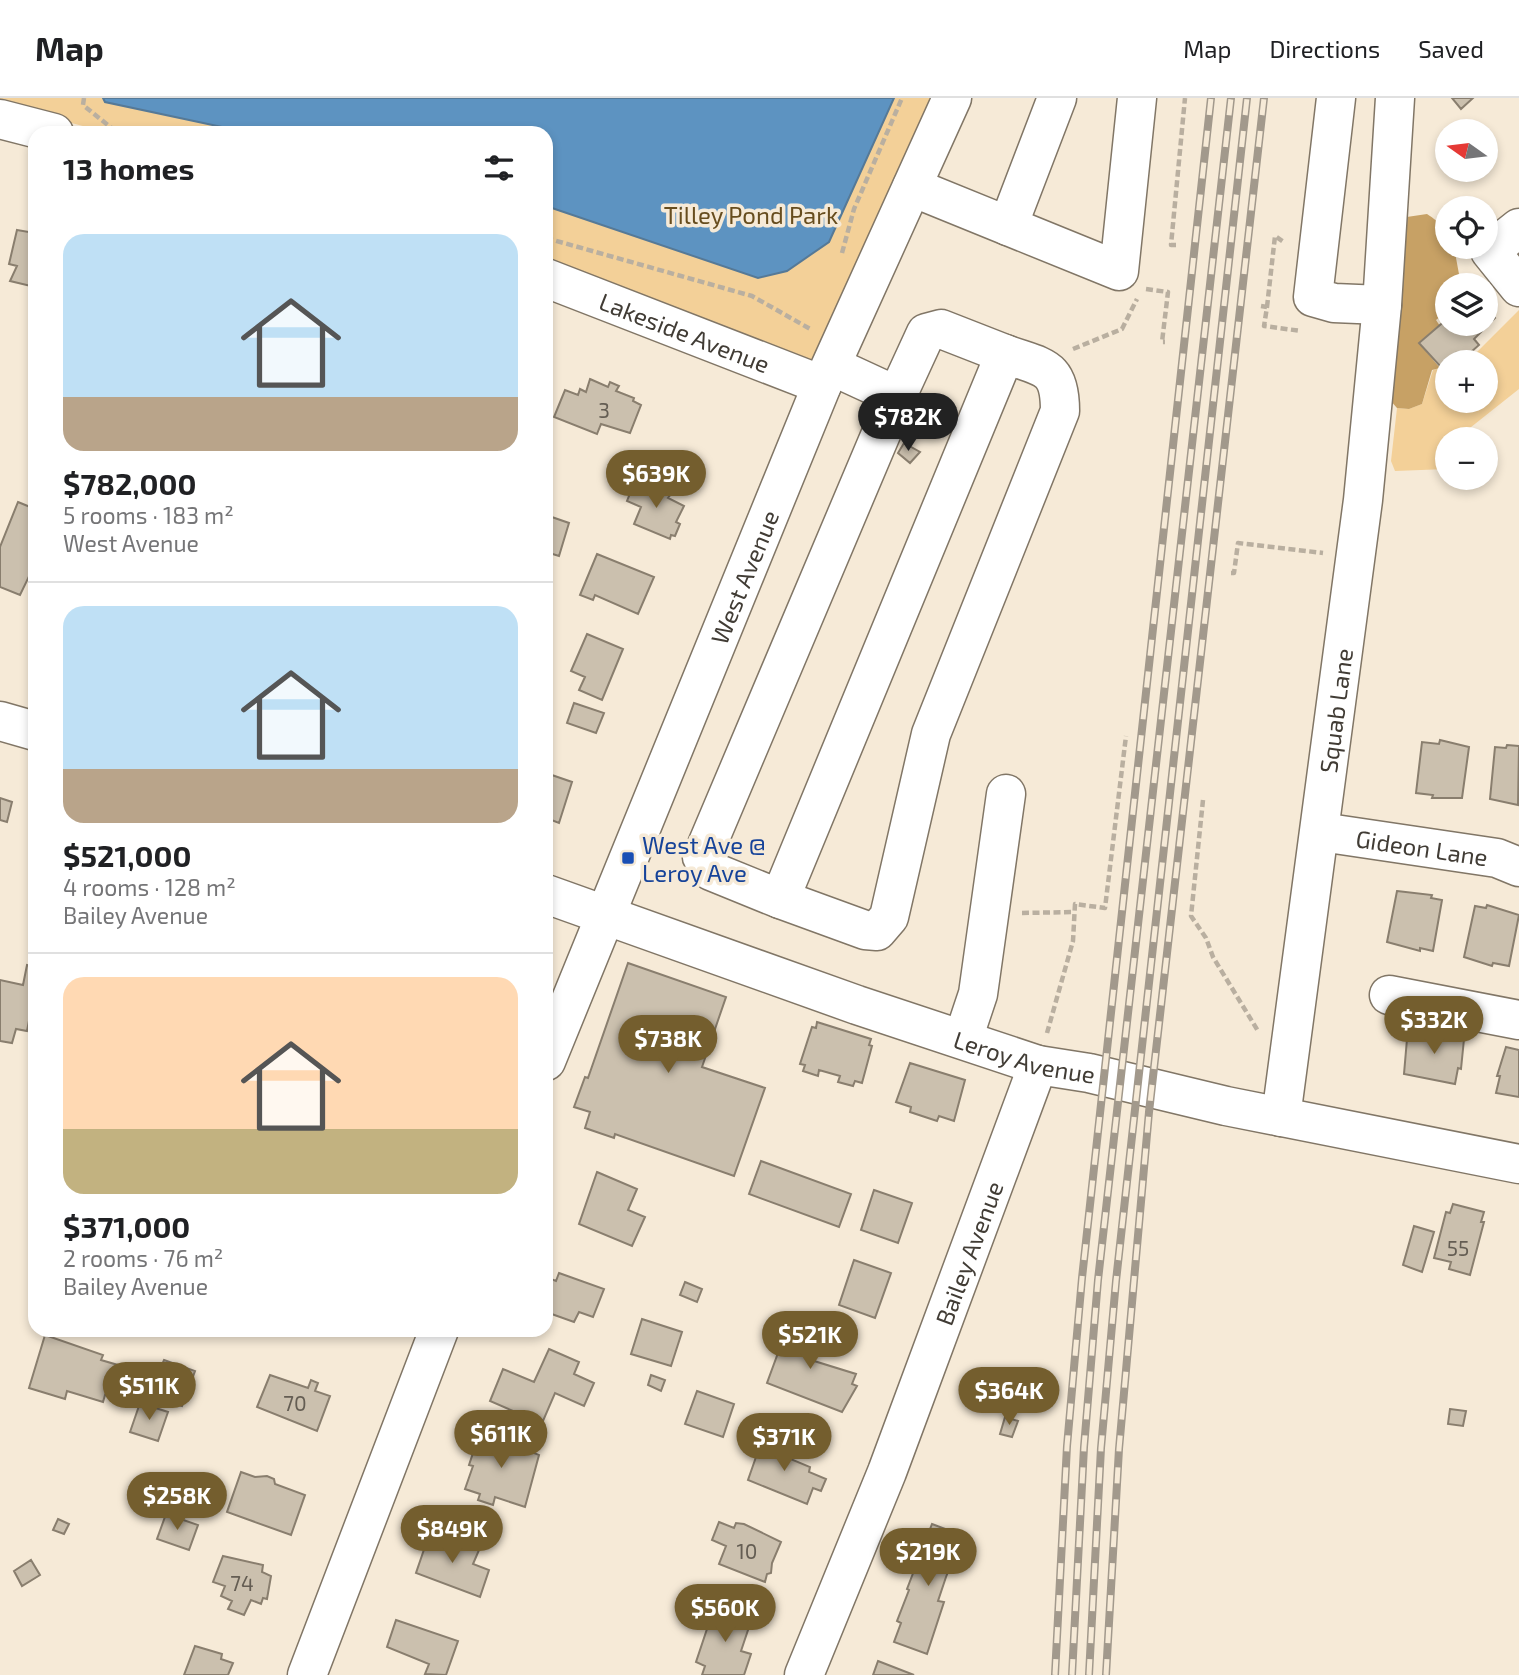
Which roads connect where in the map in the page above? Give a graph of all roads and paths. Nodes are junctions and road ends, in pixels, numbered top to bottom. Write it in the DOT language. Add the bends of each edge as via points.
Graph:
graph roads {
  1 [pos="84,98"];
  2 [pos="952,98"];
  3 [pos="1057,98"];
  4 [pos="1137,98"];
  5 [pos="1185,98"];
  6 [pos="1336,98"];
  7 [pos="1395,98"];
  8 [pos="0,119"];
  9 [pos="28,126"];
  10 [pos="109,126"];
  11 [pos="912,187"];
  12 [pos="1008,226"];
  13 [pos="553,240"];
  14 [pos="1505,240"];
  15 [pos="1176,245"];
  16 [pos="553,280"];
  17 [pos="1519,287"];
  18 [pos="1382,304"];
  19 [pos="1261,306"];
  20 [pos="1264,326"];
  21 [pos="1165,342"];
  22 [pos="1085,344"];
  23 [pos="1005,354"];
  24 [pos="824,362"];
  25 [pos="897,396"];
  26 [pos="1355,557"];
  27 [pos="1231,573"];
  28 [pos="0,721"];
  29 [pos="28,729"];
  30 [pos="1125,736"];
  31 [pos="1006,794"];
  32 [pos="1203,800"];
  33 [pos="1321,832"];
  34 [pos="1519,867"];
  35 [pos="553,896"];
  36 [pos="780,899"];
  37 [pos="990,909"];
  38 [pos="1074,912"];
  39 [pos="604,914"];
  40 [pos="1389,995"];
  41 [pos="1519,1020"];
  42 [pos="963,1038"];
  43 [pos="553,1043"];
  44 [pos="1290,1056"];
  45 [pos="1038,1065"];
  46 [pos="1281,1117"];
  47 [pos="1519,1164"];
  48 [pos="436,1337"];
  49 [pos="307,1675"];
  50 [pos="804,1675"];
  1 -- 10 [label="path" via="83,105"];
  2 -- 11 [label="street, West Avenue"];
  3 -- 12 [label="street"];
  4 -- 12 [label="street" via="1119,271"];
  5 -- 15 [label="path" via="1171,245"];
  6 -- 18 [label="street" via="1312,296 1334,303"];
  7 -- 18 [label="street, Squab Lane"];
  8 -- 9 [label="street"];
  11 -- 12 [label="street"];
  11 -- 24 [label="street, West Avenue"];
  13 -- 24 [label="path" via="752,296"];
  14 -- 17 [label="street"];
  16 -- 24 [label="street, Lakeside Avenue"];
  18 -- 26 [label="street, Squab Lane"];
  19 -- 20 [label="path" via="1267,307"];
  21 -- 22 [label="path" via="1168,292 1142,288 1122,329"];
  23 -- 25 [label="street" via="941,329 926,332"];
  23 -- 36 [label="street"];
  23 -- 36 [label="street" via="1049,371 1060,387 1060,411 931,734 889,917 877,931 864,930"];
  24 -- 25 [label="street, Lakeside Avenue"];
  24 -- 39 [label="street, West Avenue"];
  25 -- 36 [label="street" via="702,857 711,871"];
  26 -- 27 [label="path" via="1238,543"];
  26 -- 33 [label="street, Squab Lane"];
  28 -- 29 [label="street"];
  30 -- 38 [label="path" via="1105,908 1076,904"];
  31 -- 37 [label="street"];
  32 -- 44 [label="path" via="1191,916 1269,1049"];
  33 -- 34 [label="street, Gideon Lane" via="1497,858"];
  33 -- 44 [label="street, Squab Lane"];
  35 -- 39 [label="street, Leroy Avenue"];
  37 -- 38 [label="path"];
  37 -- 42 [label="street" via="978,993"];
  38 -- 45 [label="path" via="1073,941"];
  39 -- 42 [label="street, Leroy Avenue"];
  39 -- 43 [label="street, West Avenue"];
  40 -- 41 [label="street"];
  42 -- 45 [label="street, Leroy Avenue"];
  44 -- 46 [label="street, Squab Lane"];
  45 -- 46 [label="street, Leroy Avenue"];
  45 -- 50 [label="street, Bailey Avenue" via="887,1472"];
  46 -- 47 [label="street, Leroy Avenue"];
  48 -- 49 [label="street"];
}
